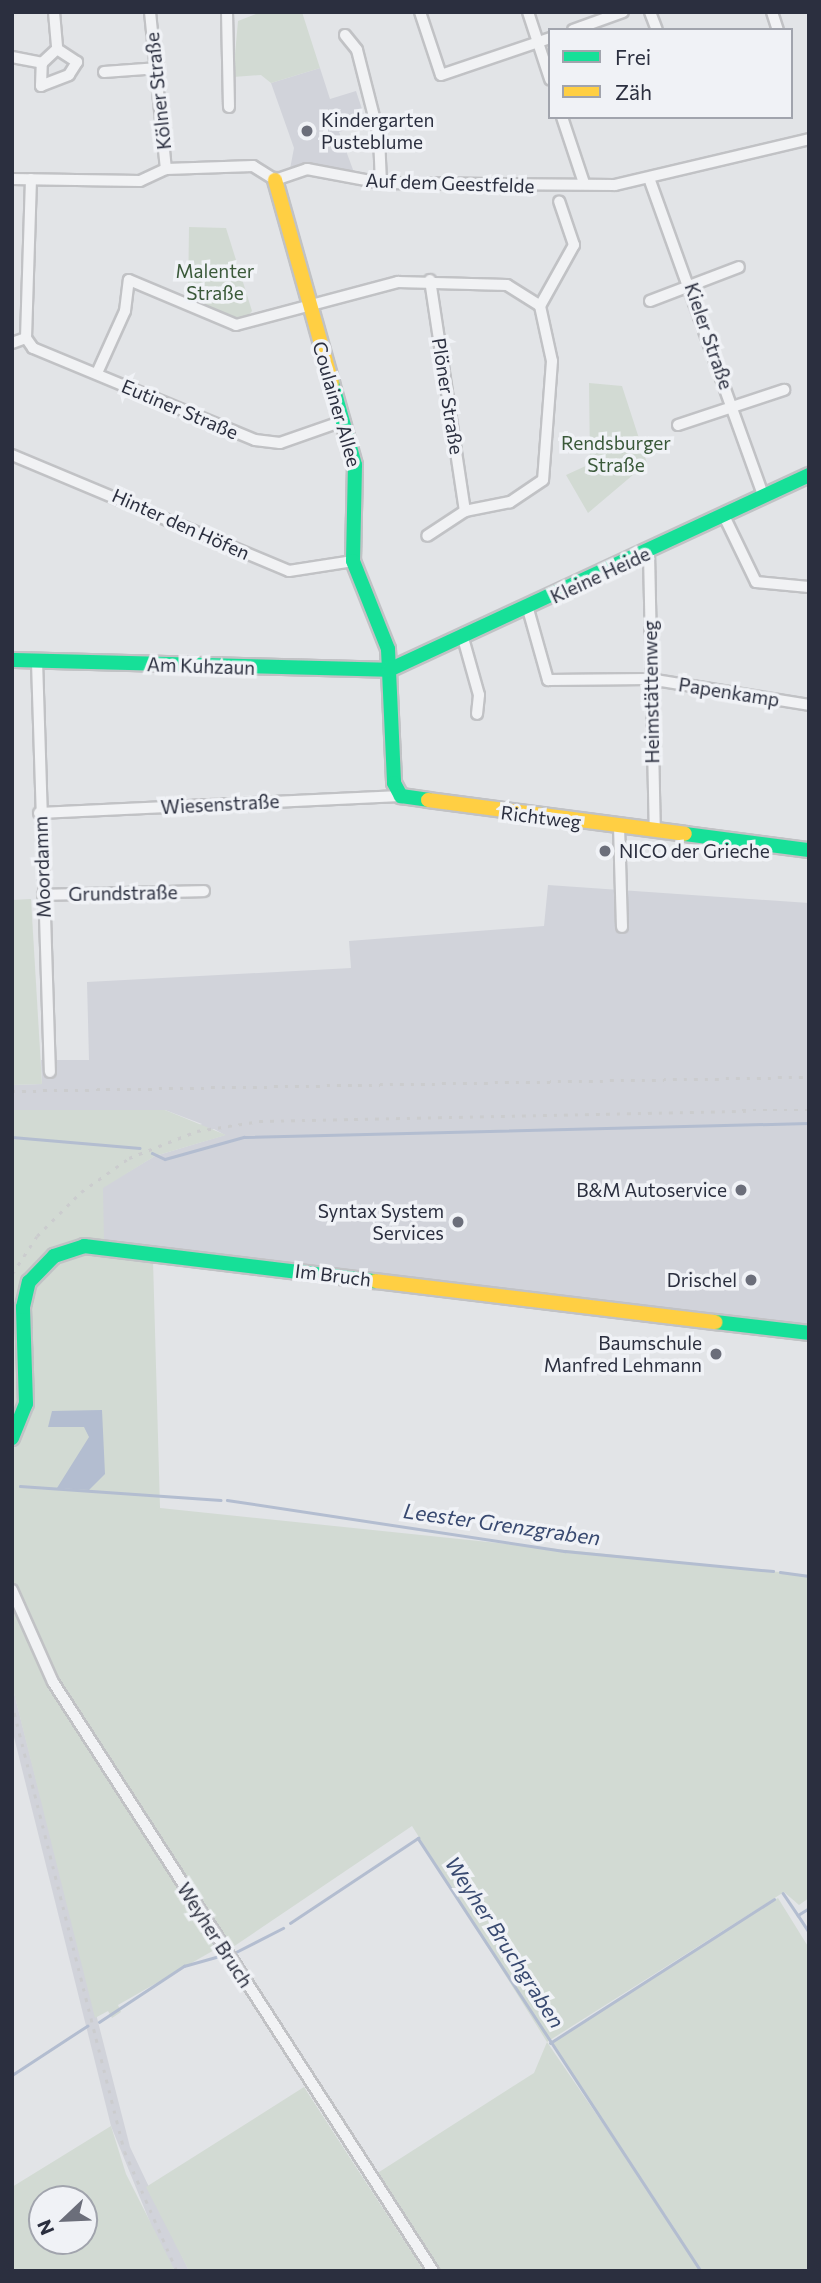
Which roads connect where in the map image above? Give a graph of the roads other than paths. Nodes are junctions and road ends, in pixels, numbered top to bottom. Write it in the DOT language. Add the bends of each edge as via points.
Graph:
graph roads {
  1 [pos="54,12"];
  2 [pos="150,12"];
  3 [pos="227,12"];
  4 [pos="420,12"];
  5 [pos="528,12"];
  6 [pos="623,12"];
  7 [pos="579,28"];
  8 [pos="345,35"];
  9 [pos="548,39"];
  10 [pos="538,42"];
  11 [pos="57,49"];
  12 [pos="12,58"];
  13 [pos="42,63"];
  14 [pos="159,68"];
  15 [pos="104,72"];
  16 [pos="548,73"];
  17 [pos="229,107"];
  18 [pos="563,119"];
  19 [pos="808,142"];
  20 [pos="166,169"];
  21 [pos="649,178"];
  22 [pos="12,179"];
  23 [pos="30,179"];
  24 [pos="275,180"];
  25 [pos="381,183"];
  26 [pos="584,183"];
  27 [pos="559,201"];
  28 [pos="739,267"];
  29 [pos="430,280"];
  30 [pos="692,286"];
  31 [pos="650,301"];
  32 [pos="308,303"];
  33 [pos="540,306"];
  34 [pos="26,338"];
  35 [pos="12,343"];
  36 [pos="97,373"];
  37 [pos="784,390"];
  38 [pos="734,406"];
  39 [pos="340,422"];
  40 [pos="678,425"];
  41 [pos="12,455"];
  42 [pos="809,475"];
  43 [pos="764,497"];
  44 [pos="465,511"];
  45 [pos="725,517"];
  46 [pos="427,536"];
  47 [pos="649,553"];
  48 [pos="353,561"];
  49 [pos="809,587"];
  50 [pos="528,609"];
  51 [pos="463,638"];
  52 [pos="12,660"];
  53 [pos="37,661"];
  54 [pos="389,670"];
  55 [pos="649,679"];
  56 [pos="809,705"];
  57 [pos="477,714"];
  58 [pos="401,796"];
  59 [pos="39,813"];
  60 [pos="619,827"];
  61 [pos="655,831"];
  62 [pos="809,850"];
  63 [pos="204,891"];
  64 [pos="43,895"];
  65 [pos="622,927"];
  66 [pos="51,1072"];
  67 [pos="809,1333"];
  68 [pos="12,1438"];
  69 [pos="12,1590"];
  70 [pos="433,2271"];
  1 -- 11 [label="street"];
  2 -- 14 [label="street, Kölner Straße"];
  3 -- 17 [label="street"];
  4 -- 10 [label="street" via="441,75"];
  5 -- 10 [label="street"];
  6 -- 7 [label="street"];
  8 -- 25 [label="street" via="357,50 376,124"];
  9 -- 10 [label="street"];
  10 -- 16 [label="street"];
  11 -- 13 [label="street"];
  11 -- 13 [label="street" via="77,62 69,75 41,86"];
  12 -- 13 [label="street"];
  14 -- 15 [label="street"];
  14 -- 20 [label="street, Kölner Straße"];
  18 -- 26 [label="street"];
  19 -- 21 [label="street, Auf dem Geestfelde"];
  20 -- 23 [label="street" via="140,181"];
  20 -- 24 [label="street" via="253,166"];
  21 -- 26 [label="street, Auf dem Geestfelde"];
  21 -- 30 [label="street, Kieler Straße"];
  22 -- 23 [label="street"];
  23 -- 34 [label="street"];
  24 -- 25 [label="street, Auf dem Geestfelde" via="307,169"];
  24 -- 32 [label="street, Coulainer Allee"];
  25 -- 26 [label="street, Auf dem Geestfelde"];
  27 -- 33 [label="street" via="573,245"];
  28 -- 30 [label="street"];
  29 -- 32 [label="street"];
  29 -- 33 [label="street" via="506,285"];
  29 -- 44 [label="street, Plöner Straße"];
  30 -- 31 [label="street"];
  30 -- 38 [label="street, Kieler Straße"];
  32 -- 36 [label="street" via="236,325 129,280 125,311"];
  32 -- 39 [label="street, Coulainer Allee"];
  33 -- 44 [label="street" via="552,361 543,480 510,502"];
  34 -- 35 [label="street"];
  34 -- 36 [label="street, Eutiner Straße"];
  36 -- 39 [label="street, Eutiner Straße" via="255,440 280,443"];
  37 -- 38 [label="street"];
  38 -- 40 [label="street"];
  38 -- 43 [label="street, Kieler Straße"];
  39 -- 48 [label="street, Coulainer Allee" via="358,482"];
  41 -- 48 [label="street, Hinter den Höfen" via="289,571"];
  42 -- 43 [label="street, Kleine Heide"];
  43 -- 45 [label="street, Kleine Heide"];
  44 -- 46 [label="street"];
  45 -- 47 [label="street, Kleine Heide"];
  45 -- 49 [label="street" via="756,582"];
  47 -- 50 [label="street, Kleine Heide"];
  47 -- 55 [label="street, Heimstättenweg"];
  48 -- 54 [label="street, Coulainer Allee" via="388,649"];
  50 -- 51 [label="street, Kleine Heide"];
  50 -- 55 [label="street, Papenkamp" via="548,680"];
  51 -- 54 [label="street, Kleine Heide"];
  51 -- 57 [label="street" via="479,695"];
  52 -- 53 [label="street, Am Kuhzaun"];
  53 -- 54 [label="street, Am Kuhzaun"];
  53 -- 59 [label="street, Moordamm"];
  54 -- 58 [label="street" via="394,783"];
  55 -- 56 [label="street, Papenkamp"];
  55 -- 61 [label="street, Heimstättenweg"];
  58 -- 59 [label="street, Wiesenstraße"];
  58 -- 60 [label="street, Richtweg"];
  59 -- 64 [label="street, Moordamm"];
  60 -- 61 [label="street, Richtweg"];
  60 -- 65 [label="street"];
  61 -- 62 [label="street, Richtweg"];
  63 -- 64 [label="street, Grundstraße"];
  64 -- 66 [label="street, Moordamm"];
  67 -- 68 [label="street, Im Bruch" via="84,1246 44,1263 26,1290 26,1404"];
  69 -- 70 [label="street, Weyher Bruch" via="53,1682"];
}
